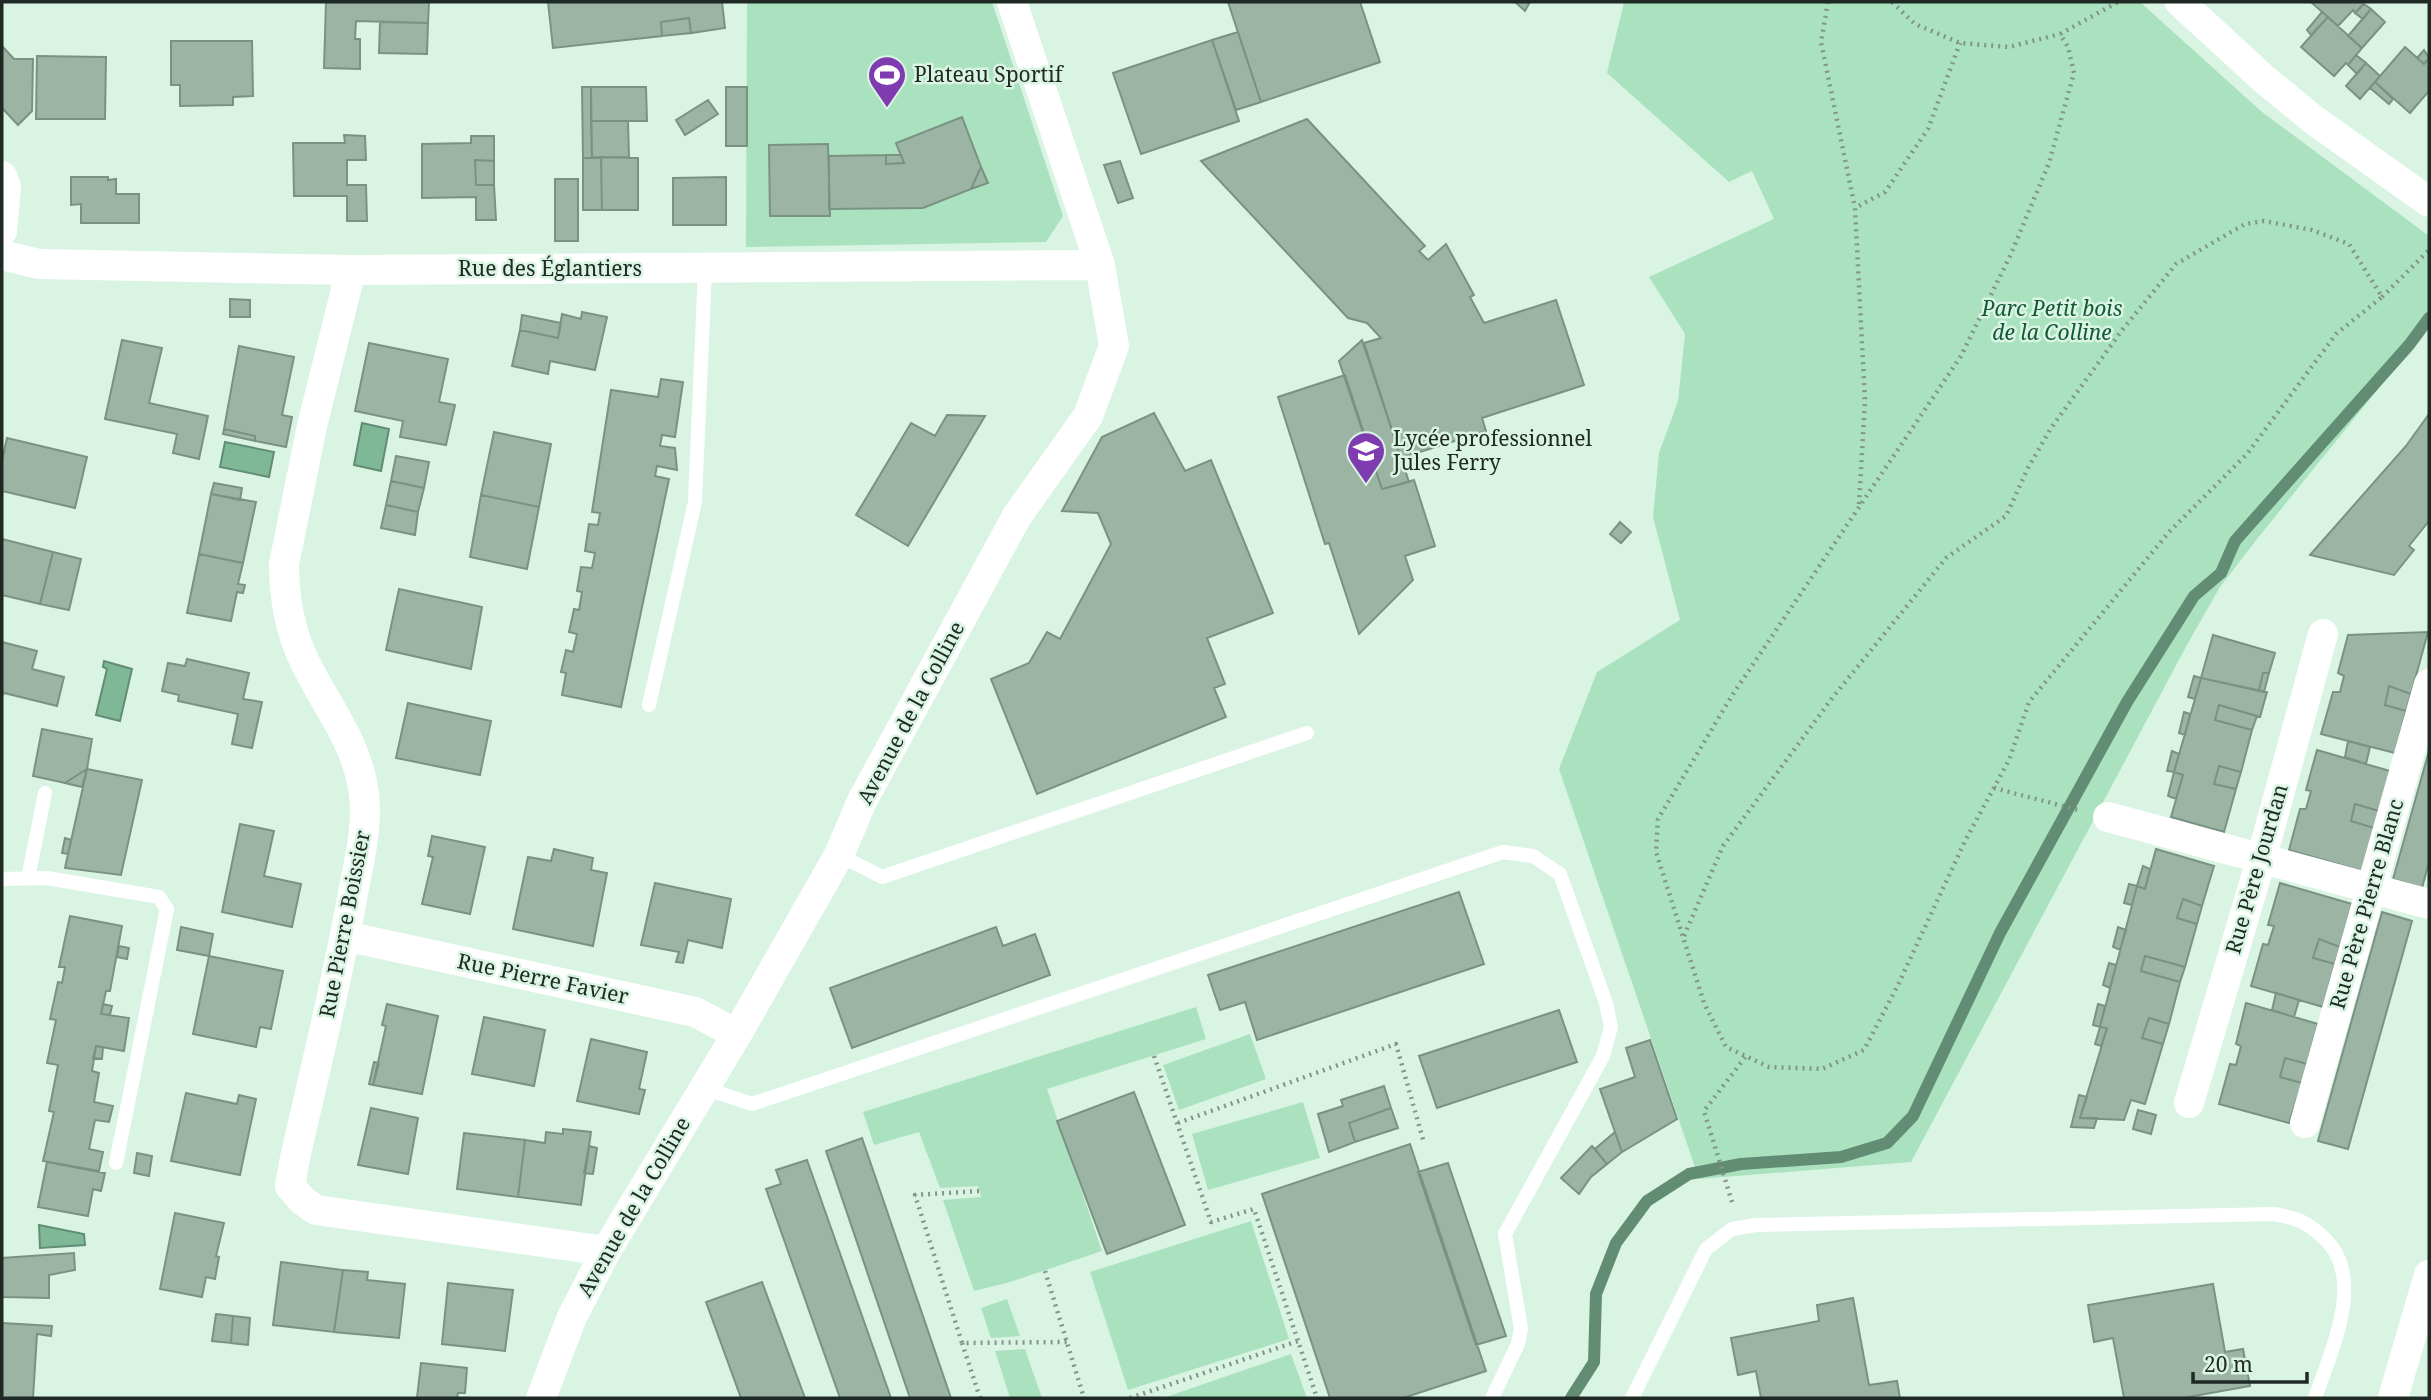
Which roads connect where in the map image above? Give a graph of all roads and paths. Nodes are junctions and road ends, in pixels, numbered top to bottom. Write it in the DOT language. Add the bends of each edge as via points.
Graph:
graph roads {
  1 [pos="1012,2"];
  2 [pos="1828,2"];
  3 [pos="1892,2"];
  4 [pos="2118,2"];
  5 [pos="2180,2"];
  6 [pos="2060,34"];
  7 [pos="1960,43"];
  8 [pos="2,176"];
  9 [pos="2429,202"];
  10 [pos="1855,208"];
  11 [pos="2,231"];
  12 [pos="2429,250"];
  13 [pos="2,255"];
  14 [pos="1100,265"];
  15 [pos="705,268"];
  16 [pos="351,270"];
  17 [pos="2382,297"];
  18 [pos="1859,507"];
  19 [pos="2323,634"];
  20 [pos="2429,684"];
  21 [pos="649,705"];
  22 [pos="1307,733"];
  23 [pos="1994,788"];
  24 [pos="46,793"];
  25 [pos="2094,814"];
  26 [pos="839,855"];
  27 [pos="2261,860"];
  28 [pos="27,878"];
  29 [pos="2,879"];
  30 [pos="2370,888"];
  31 [pos="2429,904"];
  32 [pos="345,936"];
  33 [pos="1684,936"];
  34 [pos="737,1034"];
  35 [pos="1154,1056"];
  36 [pos="1746,1056"];
  37 [pos="704,1088"];
  38 [pos="2189,1103"];
  39 [pos="1178,1123"];
  40 [pos="2305,1123"];
  41 [pos="1424,1143"];
  42 [pos="116,1163"];
  43 [pos="1724,1176"];
  44 [pos="979,1191"];
  45 [pos="606,1251"];
  46 [pos="1045,1270"];
  47 [pos="2429,1275"];
  48 [pos="1297,1341"];
  49 [pos="1067,1342"];
  50 [pos="962,1343"];
  51 [pos="541,1398"];
  52 [pos="980,1398"];
  53 [pos="1084,1398"];
  54 [pos="1130,1398"];
  55 [pos="1317,1398"];
  56 [pos="1492,1398"];
  57 [pos="1632,1398"];
  58 [pos="2315,1398"];
  59 [pos="2393,1398"];
  1 -- 14 [label="street, Avenue de la Colline"];
  2 -- 10 [label="path" via="1821,42"];
  3 -- 7 [label="path" via="1915,24"];
  4 -- 6 [label="path"];
  5 -- 9 [label="street" via="2314,120"];
  6 -- 7 [label="path" via="2009,47"];
  6 -- 18 [label="path" via="2074,73 2049,163 2021,231 1961,356"];
  7 -- 10 [label="path" via="1928,129 1885,192"];
  8 -- 11 [label="street" via="6,187"];
  10 -- 18 [label="path" via="1865,401"];
  12 -- 17 [label="path"];
  13 -- 16 [label="street, Rue des Églantiers" via="39,264"];
  14 -- 15 [label="street, Rue des Églantiers"];
  14 -- 26 [label="street, Avenue de la Colline" via="1114,346 1088,416 1017,516 862,802"];
  15 -- 16 [label="street, Rue des Églantiers"];
  15 -- 21 [label="lane" via="695,502"];
  16 -- 32 [label="street, Rue Pierre Boissier" via="284,564 292,626 304,660 345,734 362,782 363,836"];
  17 -- 23 [label="path" via="2336,334 2247,454 2169,532 2029,702"];
  17 -- 33 [label="path" via="2349,244 2312,230 2264,221 2245,224 2176,264 2050,428 2006,516 1946,558 1833,697 1723,846"];
  18 -- 33 [label="path" via="1733,694 1658,820 1656,852"];
  19 -- 27 [label="street, Rue Père Jourdan"];
  20 -- 30 [label="street, Rue Père Pierre Blanc"];
  22 -- 26 [label="lane" via="882,877"];
  23 -- 25 [label="path"];
  23 -- 36 [label="path" via="1864,1050 1822,1069 1769,1067"];
  24 -- 28 [label="lane"];
  25 -- 27 [label="street"];
  26 -- 34 [label="street, Avenue de la Colline"];
  27 -- 30 [label="street"];
  27 -- 38 [label="street, Rue Père Jourdan"];
  28 -- 29 [label="lane"];
  28 -- 42 [label="lane" via="159,897 167,909"];
  30 -- 31 [label="street"];
  30 -- 40 [label="street, Rue Père Pierre Blanc"];
  32 -- 34 [label="street, Rue Pierre Favier" via="695,1012"];
  32 -- 45 [label="street, Rue Pierre Boissier" via="290,1186 316,1210"];
  33 -- 36 [label="path" via="1715,1025 1726,1046"];
  34 -- 37 [label="street, Avenue de la Colline"];
  35 -- 39 [label="path"];
  36 -- 43 [label="path" via="1704,1111"];
  37 -- 45 [label="street, Avenue de la Colline"];
  37 -- 56 [label="lane" via="751,1104 1503,852 1533,856 1560,874 1611,1027 1603,1056 1505,1234 1521,1329"];
  39 -- 41 [label="path" via="1396,1044"];
  39 -- 48 [label="path" via="1211,1222 1254,1209"];
  44 -- 50 [label="path" via="915,1195"];
  45 -- 51 [label="street, Avenue de la Colline" via="572,1317"];
  46 -- 49 [label="path"];
  47 -- 59 [label="street"];
  48 -- 54 [label="path"];
  48 -- 55 [label="path"];
  49 -- 50 [label="path"];
  49 -- 53 [label="path"];
  50 -- 52 [label="path"];
  57 -- 58 [label="lane" via="1700,1258 1732,1229 2274,1214 2314,1228 2339,1255 2344,1271 2343,1307"];
}
